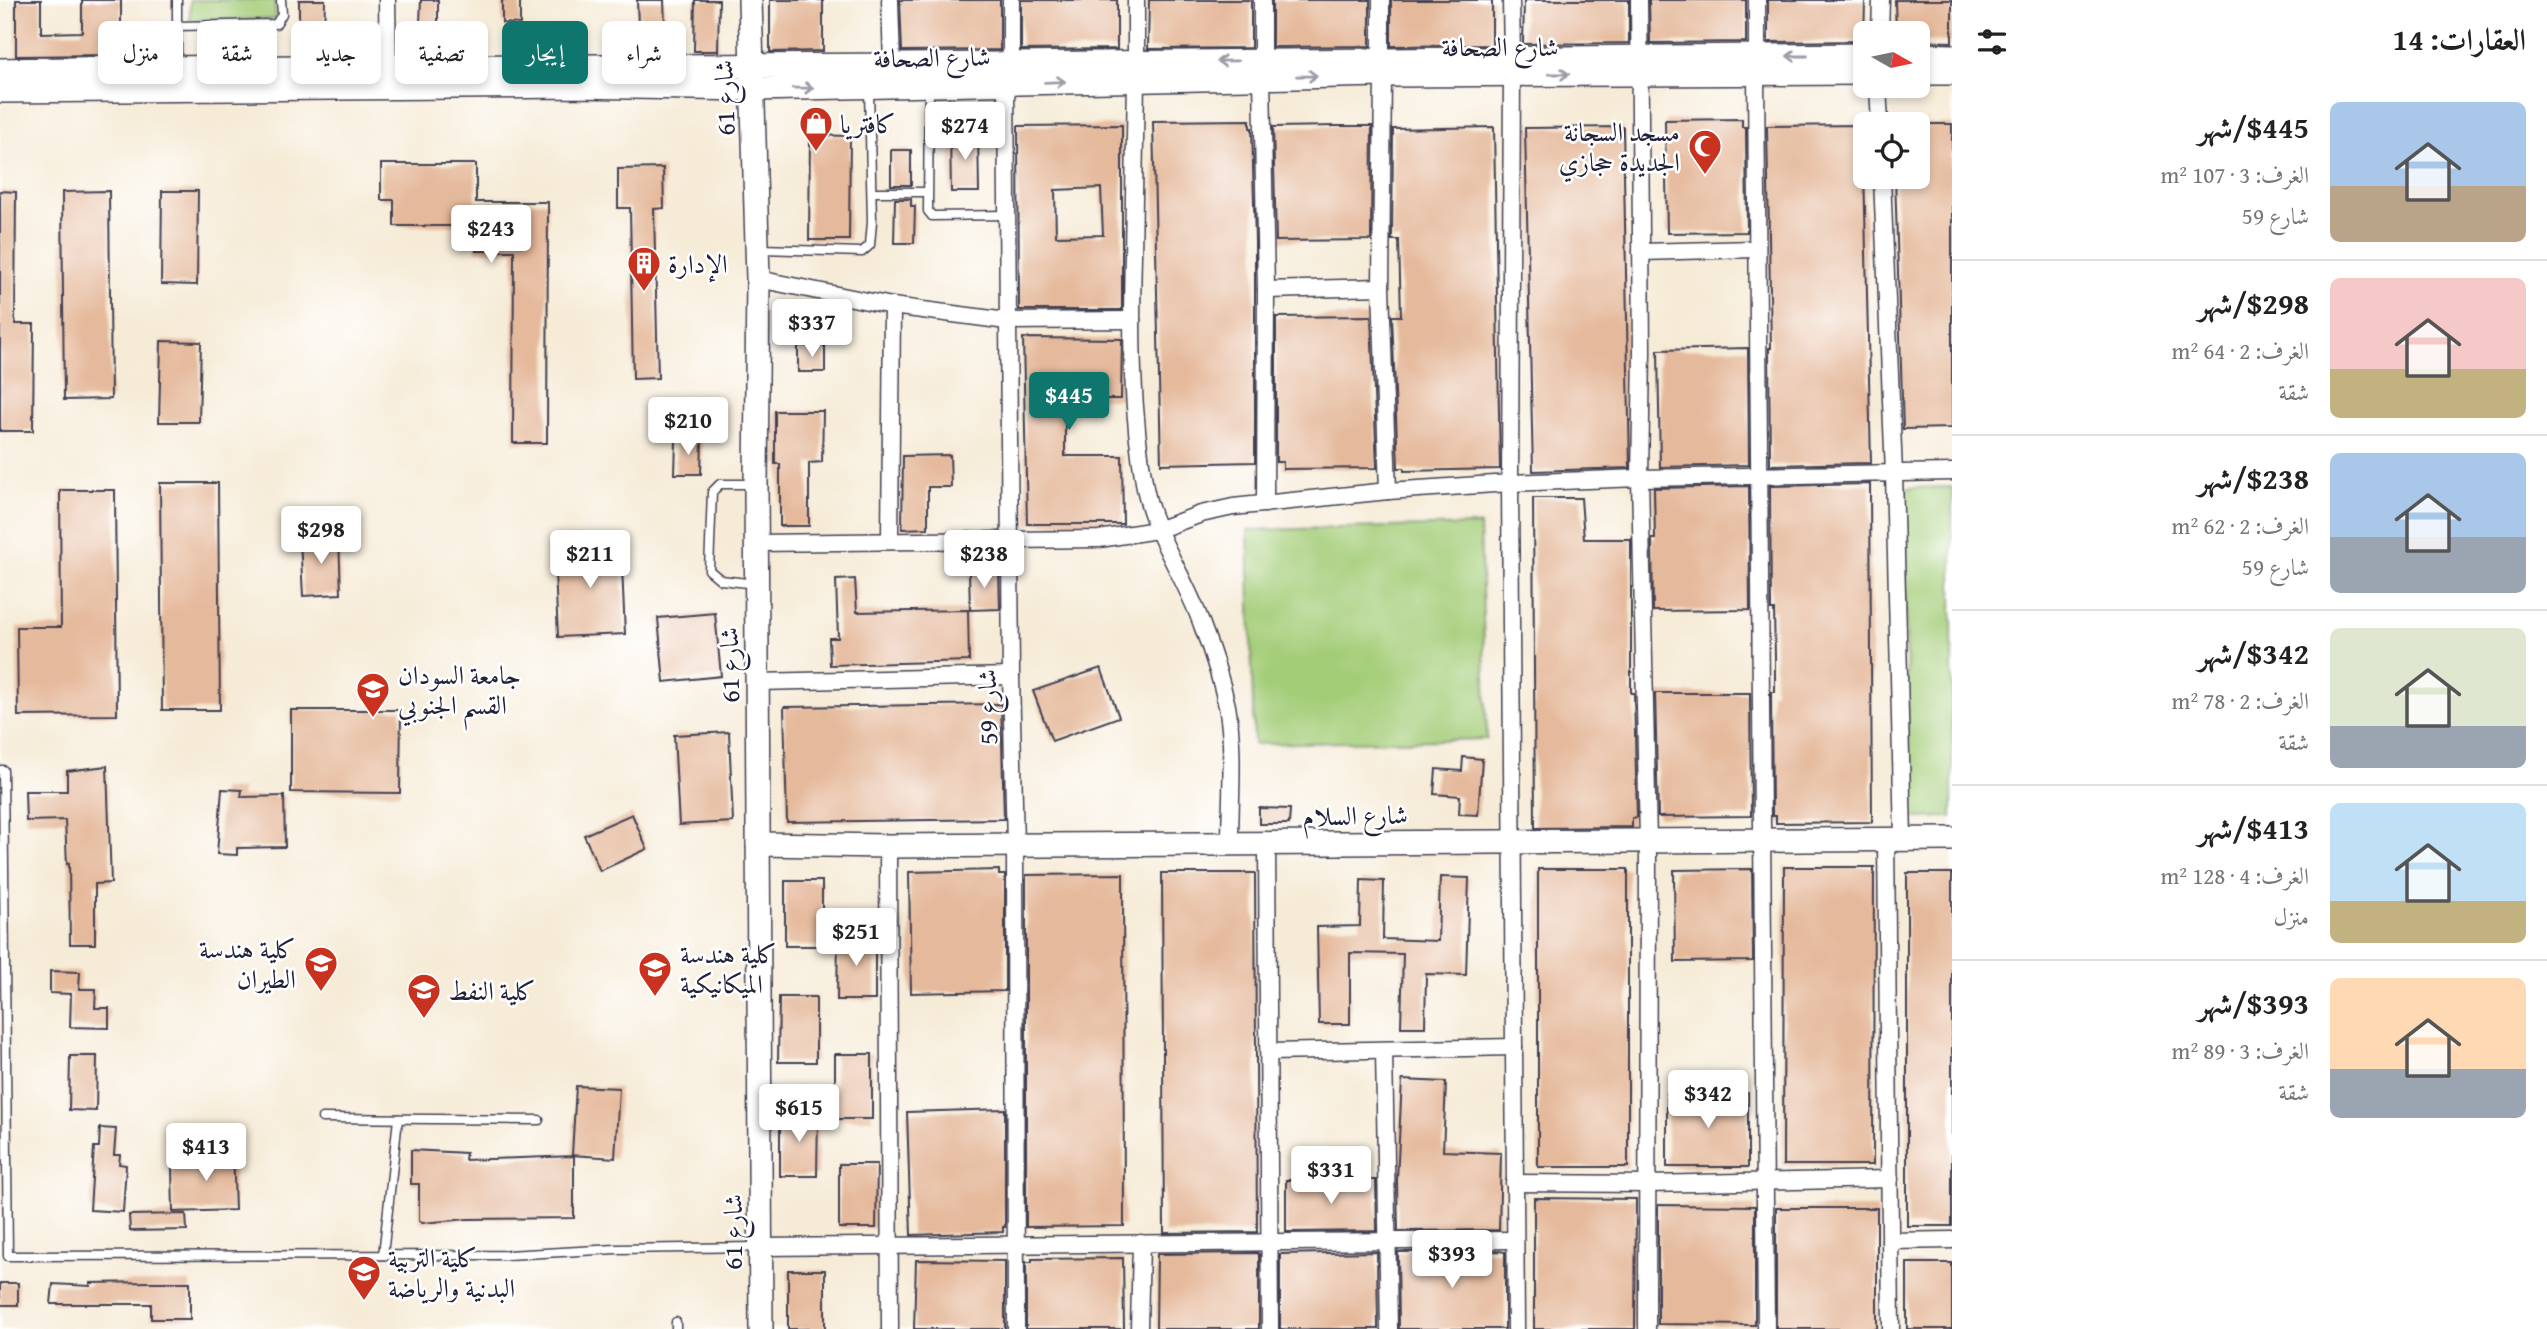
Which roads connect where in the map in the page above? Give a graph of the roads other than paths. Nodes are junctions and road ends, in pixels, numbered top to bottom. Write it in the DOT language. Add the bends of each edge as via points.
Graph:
graph roads {
  1 [pos="177,0"];
  2 [pos="281,0"];
  3 [pos="387,0"];
  4 [pos="750,0"];
  5 [pos="890,0"];
  6 [pos="1010,0"];
  7 [pos="1136,0"];
  8 [pos="1262,0"];
  9 [pos="1381,0"];
  10 [pos="1511,0"];
  11 [pos="1639,0"];
  12 [pos="1757,0"];
  13 [pos="1881,0"];
  14 [pos="177,21"];
  15 [pos="1881,21"];
  16 [pos="183,26"];
  17 [pos="1930,55"];
  18 [pos="1952,55"];
  19 [pos="1853,56"];
  20 [pos="388,65"];
  21 [pos="892,65"];
  22 [pos="1757,65"];
  23 [pos="750,66"];
  24 [pos="1512,66"];
  25 [pos="1639,66"];
  26 [pos="1382,67"];
  27 [pos="1262,69"];
  28 [pos="0,70"];
  29 [pos="1136,71"];
  30 [pos="1853,72"];
  31 [pos="1930,73"];
  32 [pos="1952,73"];
  33 [pos="98,74"];
  34 [pos="1009,74"];
  35 [pos="183,78"];
  36 [pos="183,78"];
  37 [pos="101,84"];
  38 [pos="929,85"];
  39 [pos="869,87"];
  40 [pos="751,89"];
  41 [pos="0,92"];
  42 [pos="1882,189"];
  43 [pos="872,192"];
  44 [pos="927,192"];
  45 [pos="1006,215"];
  46 [pos="757,249"];
  47 [pos="1755,249"];
  48 [pos="1641,252"];
  49 [pos="758,279"];
  50 [pos="1381,287"];
  51 [pos="1266,289"];
  52 [pos="892,306"];
  53 [pos="1132,320"];
  54 [pos="1007,321"];
  55 [pos="1952,472"];
  56 [pos="1894,474"];
  57 [pos="1759,475"];
  58 [pos="1640,478"];
  59 [pos="1510,483"];
  60 [pos="755,484"];
  61 [pos="1388,491"];
  62 [pos="1265,504"];
  63 [pos="1157,530"];
  64 [pos="890,541"];
  65 [pos="1010,541"];
  66 [pos="756,543"];
  67 [pos="756,584"];
  68 [pos="1011,676"];
  69 [pos="758,682"];
  70 [pos="0,770"];
  71 [pos="1894,839"];
  72 [pos="1952,839"];
  73 [pos="1511,841"];
  74 [pos="1762,841"];
  75 [pos="1648,842"];
  76 [pos="758,844"];
  77 [pos="1230,844"];
  78 [pos="1267,844"];
  79 [pos="888,846"];
  80 [pos="1015,846"];
  81 [pos="1514,1047"];
  82 [pos="1384,1051"];
  83 [pos="1270,1052"];
  84 [pos="322,1118"];
  85 [pos="398,1118"];
  86 [pos="540,1120"];
  87 [pos="1890,1179"];
  88 [pos="1766,1180"];
  89 [pos="1514,1183"];
  90 [pos="1647,1184"];
  91 [pos="1388,1240"];
  92 [pos="1514,1240"];
  93 [pos="1952,1240"];
  94 [pos="1270,1241"];
  95 [pos="1890,1241"];
  96 [pos="1141,1242"];
  97 [pos="890,1244"];
  98 [pos="1016,1244"];
  99 [pos="761,1247"];
  100 [pos="383,1255"];
  101 [pos="4,1256"];
  102 [pos="761,1329"];
  103 [pos="890,1329"];
  104 [pos="1016,1329"];
  105 [pos="1139,1329"];
  106 [pos="1270,1329"];
  107 [pos="1389,1329"];
  108 [pos="1516,1329"];
  109 [pos="1647,1329"];
  110 [pos="1766,1329"];
  111 [pos="1891,1329"];
  1 -- 14 [label="lane"];
  2 -- 16 [label="lane" via="282,14 276,24"];
  3 -- 20 [label="street"];
  4 -- 23 [label="main road, شارع 61"];
  5 -- 21 [label="street"];
  6 -- 34 [label="street, شارع 59"];
  7 -- 29 [label="street"];
  8 -- 27 [label="street"];
  9 -- 26 [label="street"];
  10 -- 24 [label="street"];
  11 -- 25 [label="street"];
  12 -- 22 [label="street"];
  13 -- 15 [label="street"];
  17 -- 18 [label="main road"];
  19 -- 22 [label="main road, شارع الصحافة, one-way"];
  20 -- 23 [label="main road, شارع الصحافة"];
  20 -- 35 [label="main road, شارع الصحافة"];
  21 -- 23 [label="main road, شارع الصحافة"];
  21 -- 34 [label="main road, شارع الصحافة"];
  22 -- 25 [label="main road, شارع الصحافة"];
  22 -- 30 [label="main road, شارع الصحافة"];
  22 -- 47 [label="street"];
  23 -- 40 [label="main road, شارع 61"];
  24 -- 25 [label="main road, شارع الصحافة"];
  24 -- 26 [label="main road, شارع الصحافة"];
  24 -- 59 [label="street"];
  25 -- 48 [label="street"];
  26 -- 27 [label="main road, شارع الصحافة"];
  26 -- 50 [label="street"];
  27 -- 29 [label="main road, شارع الصحافة"];
  27 -- 51 [label="street"];
  28 -- 33 [label="main road, شارع الصحافة"];
  29 -- 34 [label="main road, شارع الصحافة"];
  29 -- 53 [label="street"];
  31 -- 32 [label="main road"];
  34 -- 38 [label="main road, شارع الصحافة"];
  34 -- 45 [label="street, شارع 59"];
  36 -- 40 [label="main road, شارع الصحافة"];
  37 -- 41 [label="main road, شارع الصحافة"];
  38 -- 39 [label="main road, شارع الصحافة"];
  38 -- 44 [label="lane"];
  40 -- 39 [label="main road, شارع الصحافة, one-way"];
  39 -- 43 [label="lane"];
  40 -- 46 [label="main road, شارع 61"];
  42 -- 56 [label="street"];
  43 -- 44 [label="lane"];
  43 -- 46 [label="lane" via="872,234 870,245 862,252"];
  44 -- 45 [label="lane" via="932,216"];
  45 -- 54 [label="street, شارع 59"];
  46 -- 49 [label="main road, شارع 61"];
  47 -- 48 [label="street"];
  47 -- 57 [label="street"];
  48 -- 58 [label="street"];
  49 -- 52 [label="street"];
  49 -- 60 [label="main road, شارع 61"];
  50 -- 51 [label="street"];
  50 -- 61 [label="street"];
  51 -- 62 [label="street"];
  52 -- 54 [label="street"];
  52 -- 64 [label="street"];
  53 -- 54 [label="street"];
  53 -- 63 [label="street" via="1135,411 1146,491"];
  54 -- 65 [label="street, شارع 59"];
  55 -- 56 [label="street"];
  56 -- 57 [label="street"];
  56 -- 71 [label="street"];
  57 -- 58 [label="street"];
  57 -- 74 [label="street"];
  58 -- 59 [label="street"];
  58 -- 75 [label="street"];
  59 -- 61 [label="street"];
  59 -- 73 [label="street"];
  60 -- 66 [label="main road, شارع 61"];
  60 -- 67 [label="lane" via="720,484 712,492 709,570 721,580"];
  61 -- 62 [label="street"];
  62 -- 63 [label="street" via="1201,514"];
  63 -- 65 [label="street" via="1099,539"];
  63 -- 77 [label="street" via="1202,624 1227,707"];
  64 -- 65 [label="street"];
  64 -- 66 [label="street"];
  65 -- 68 [label="street, شارع 59"];
  66 -- 67 [label="main road, شارع 61"];
  67 -- 69 [label="main road, شارع 61"];
  68 -- 69 [label="street"];
  68 -- 80 [label="street, شارع 59"];
  69 -- 76 [label="main road, شارع 61"];
  70 -- 101 [label="lane"];
  71 -- 72 [label="main road, شارع السلام"];
  71 -- 74 [label="main road, شارع السلام"];
  71 -- 87 [label="street"];
  73 -- 75 [label="main road, شارع السلام"];
  73 -- 78 [label="main road, شارع السلام"];
  73 -- 81 [label="street"];
  74 -- 75 [label="main road, شارع السلام"];
  74 -- 88 [label="street"];
  75 -- 90 [label="street"];
  76 -- 79 [label="main road, شارع السلام"];
  76 -- 99 [label="main road, شارع 61"];
  77 -- 78 [label="main road, شارع السلام"];
  77 -- 80 [label="main road, شارع السلام"];
  78 -- 83 [label="street"];
  79 -- 80 [label="main road, شارع السلام"];
  79 -- 97 [label="street"];
  80 -- 98 [label="street, شارع 59"];
  81 -- 82 [label="street"];
  81 -- 89 [label="street"];
  82 -- 83 [label="street"];
  82 -- 91 [label="street"];
  83 -- 94 [label="street"];
  84 -- 85 [label="lane"];
  85 -- 86 [label="lane"];
  85 -- 100 [label="lane"];
  87 -- 88 [label="street"];
  87 -- 95 [label="street"];
  88 -- 90 [label="street"];
  88 -- 110 [label="street"];
  89 -- 90 [label="street"];
  89 -- 92 [label="street"];
  90 -- 109 [label="street"];
  91 -- 92 [label="street"];
  91 -- 94 [label="street"];
  91 -- 107 [label="street"];
  92 -- 108 [label="street"];
  93 -- 95 [label="street"];
  94 -- 96 [label="street"];
  94 -- 106 [label="street"];
  95 -- 111 [label="street"];
  96 -- 98 [label="street"];
  96 -- 105 [label="street"];
  97 -- 98 [label="street"];
  97 -- 99 [label="street"];
  97 -- 103 [label="street"];
  98 -- 104 [label="street, شارع 59"];
  99 -- 100 [label="lane"];
  99 -- 102 [label="main road, شارع 61"];
  100 -- 101 [label="lane"];
}
